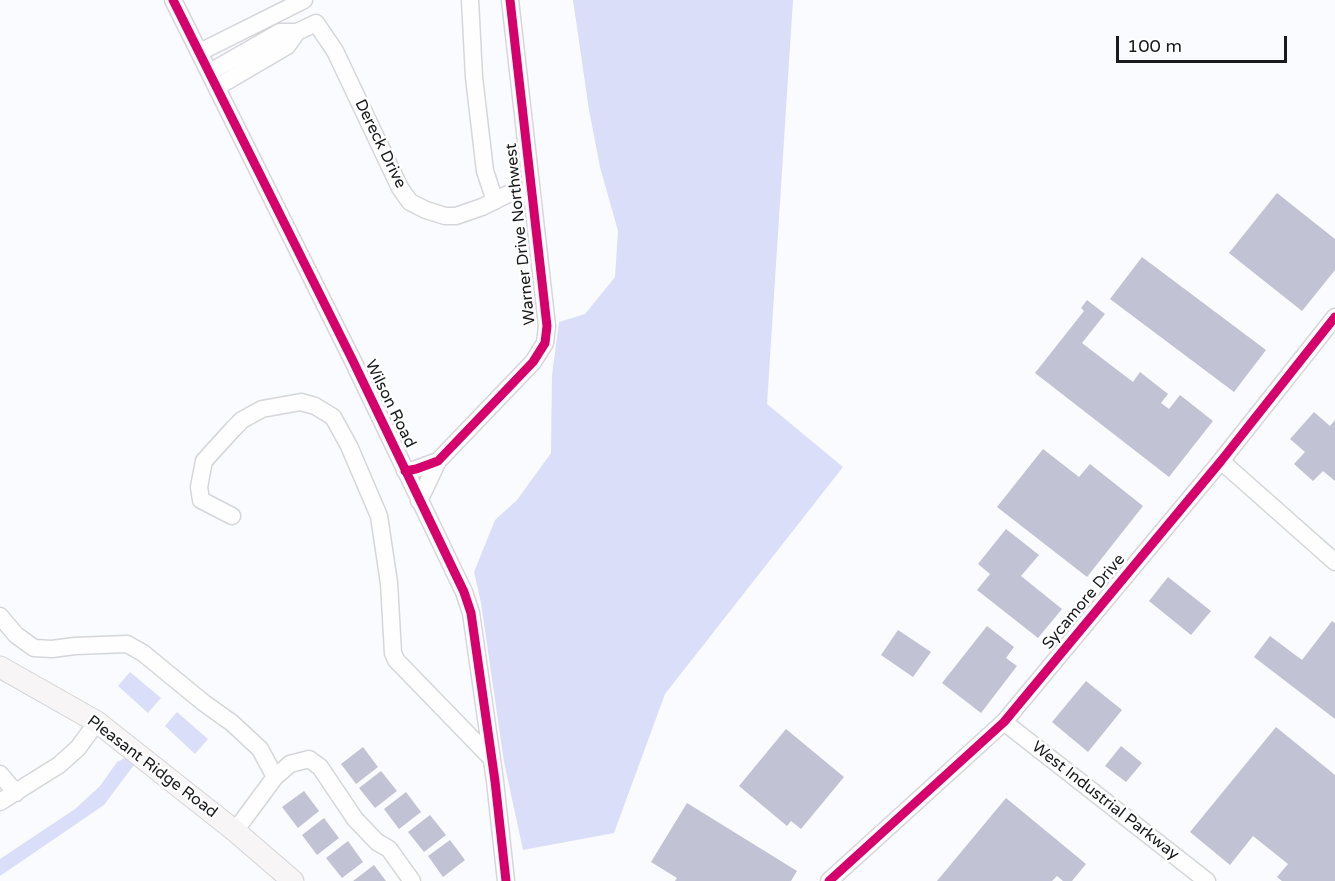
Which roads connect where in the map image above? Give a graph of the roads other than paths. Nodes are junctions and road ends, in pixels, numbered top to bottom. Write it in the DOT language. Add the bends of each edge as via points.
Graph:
graph roads {
  1 [pos="173,0"];
  2 [pos="304,0"];
  3 [pos="470,0"];
  4 [pos="510,0"];
  5 [pos="200,52"];
  6 [pos="214,80"];
  7 [pos="531,193"];
  8 [pos="495,201"];
  9 [pos="1335,317"];
  10 [pos="438,461"];
  11 [pos="1221,461"];
  12 [pos="405,471"];
  13 [pos="419,501"];
  14 [pos="232,516"];
  15 [pos="1335,562"];
  16 [pos="0,616"];
  17 [pos="0,667"];
  18 [pos="98,722"];
  19 [pos="1004,722"];
  20 [pos="491,758"];
  21 [pos="0,774"];
  22 [pos="275,777"];
  23 [pos="16,793"];
  24 [pos="0,802"];
  25 [pos="235,831"];
  26 [pos="293,881"];
  27 [pos="412,881"];
  28 [pos="506,881"];
  29 [pos="829,881"];
  30 [pos="1207,881"];
  1 -- 5 [label="street, Wilson Road"];
  2 -- 5 [label="street"];
  3 -- 8 [label="street, Warner Drive Northwest" via="485,171"];
  4 -- 7 [label="street, Warner Drive Northwest"];
  5 -- 6 [label="street, Wilson Road"];
  6 -- 8 [label="street, Dereck Drive" via="286,46 297,32 316,23 335,51 400,188 411,202 426,210 456,216"];
  6 -- 12 [label="street, Wilson Road"];
  7 -- 8 [label="street, Dereck Drive" via="508,194"];
  7 -- 10 [label="street, Warner Drive Northwest" via="547,326 545,343 532,362"];
  9 -- 11 [label="street, Sycamore Drive"];
  10 -- 12 [label="street, Warner Drive Northwest"];
  10 -- 13 [label="street"];
  11 -- 15 [label="street"];
  11 -- 19 [label="street, Sycamore Drive"];
  12 -- 13 [label="street, Wilson Road"];
  13 -- 20 [label="street, Wilson Road" via="471,613"];
  14 -- 20 [label="street" via="201,500 199,487 204,461 242,420 262,409 302,402 333,417 379,516 396,660"];
  16 -- 22 [label="street" via="34,648 126,644 143,653 260,749"];
  17 -- 18 [label="main road, Pleasant Ridge Road"];
  18 -- 23 [label="street" via="59,765"];
  18 -- 25 [label="main road, Pleasant Ridge Road"];
  19 -- 29 [label="street, Sycamore Drive"];
  19 -- 30 [label="street, West Industrial Parkway"];
  20 -- 28 [label="street, Wilson Road"];
  21 -- 23 [label="street"];
  22 -- 25 [label="street"];
  22 -- 27 [label="street" via="290,764 309,759 320,767 355,819 389,849"];
  23 -- 24 [label="street"];
  25 -- 26 [label="main road, Pleasant Ridge Road"];
}
